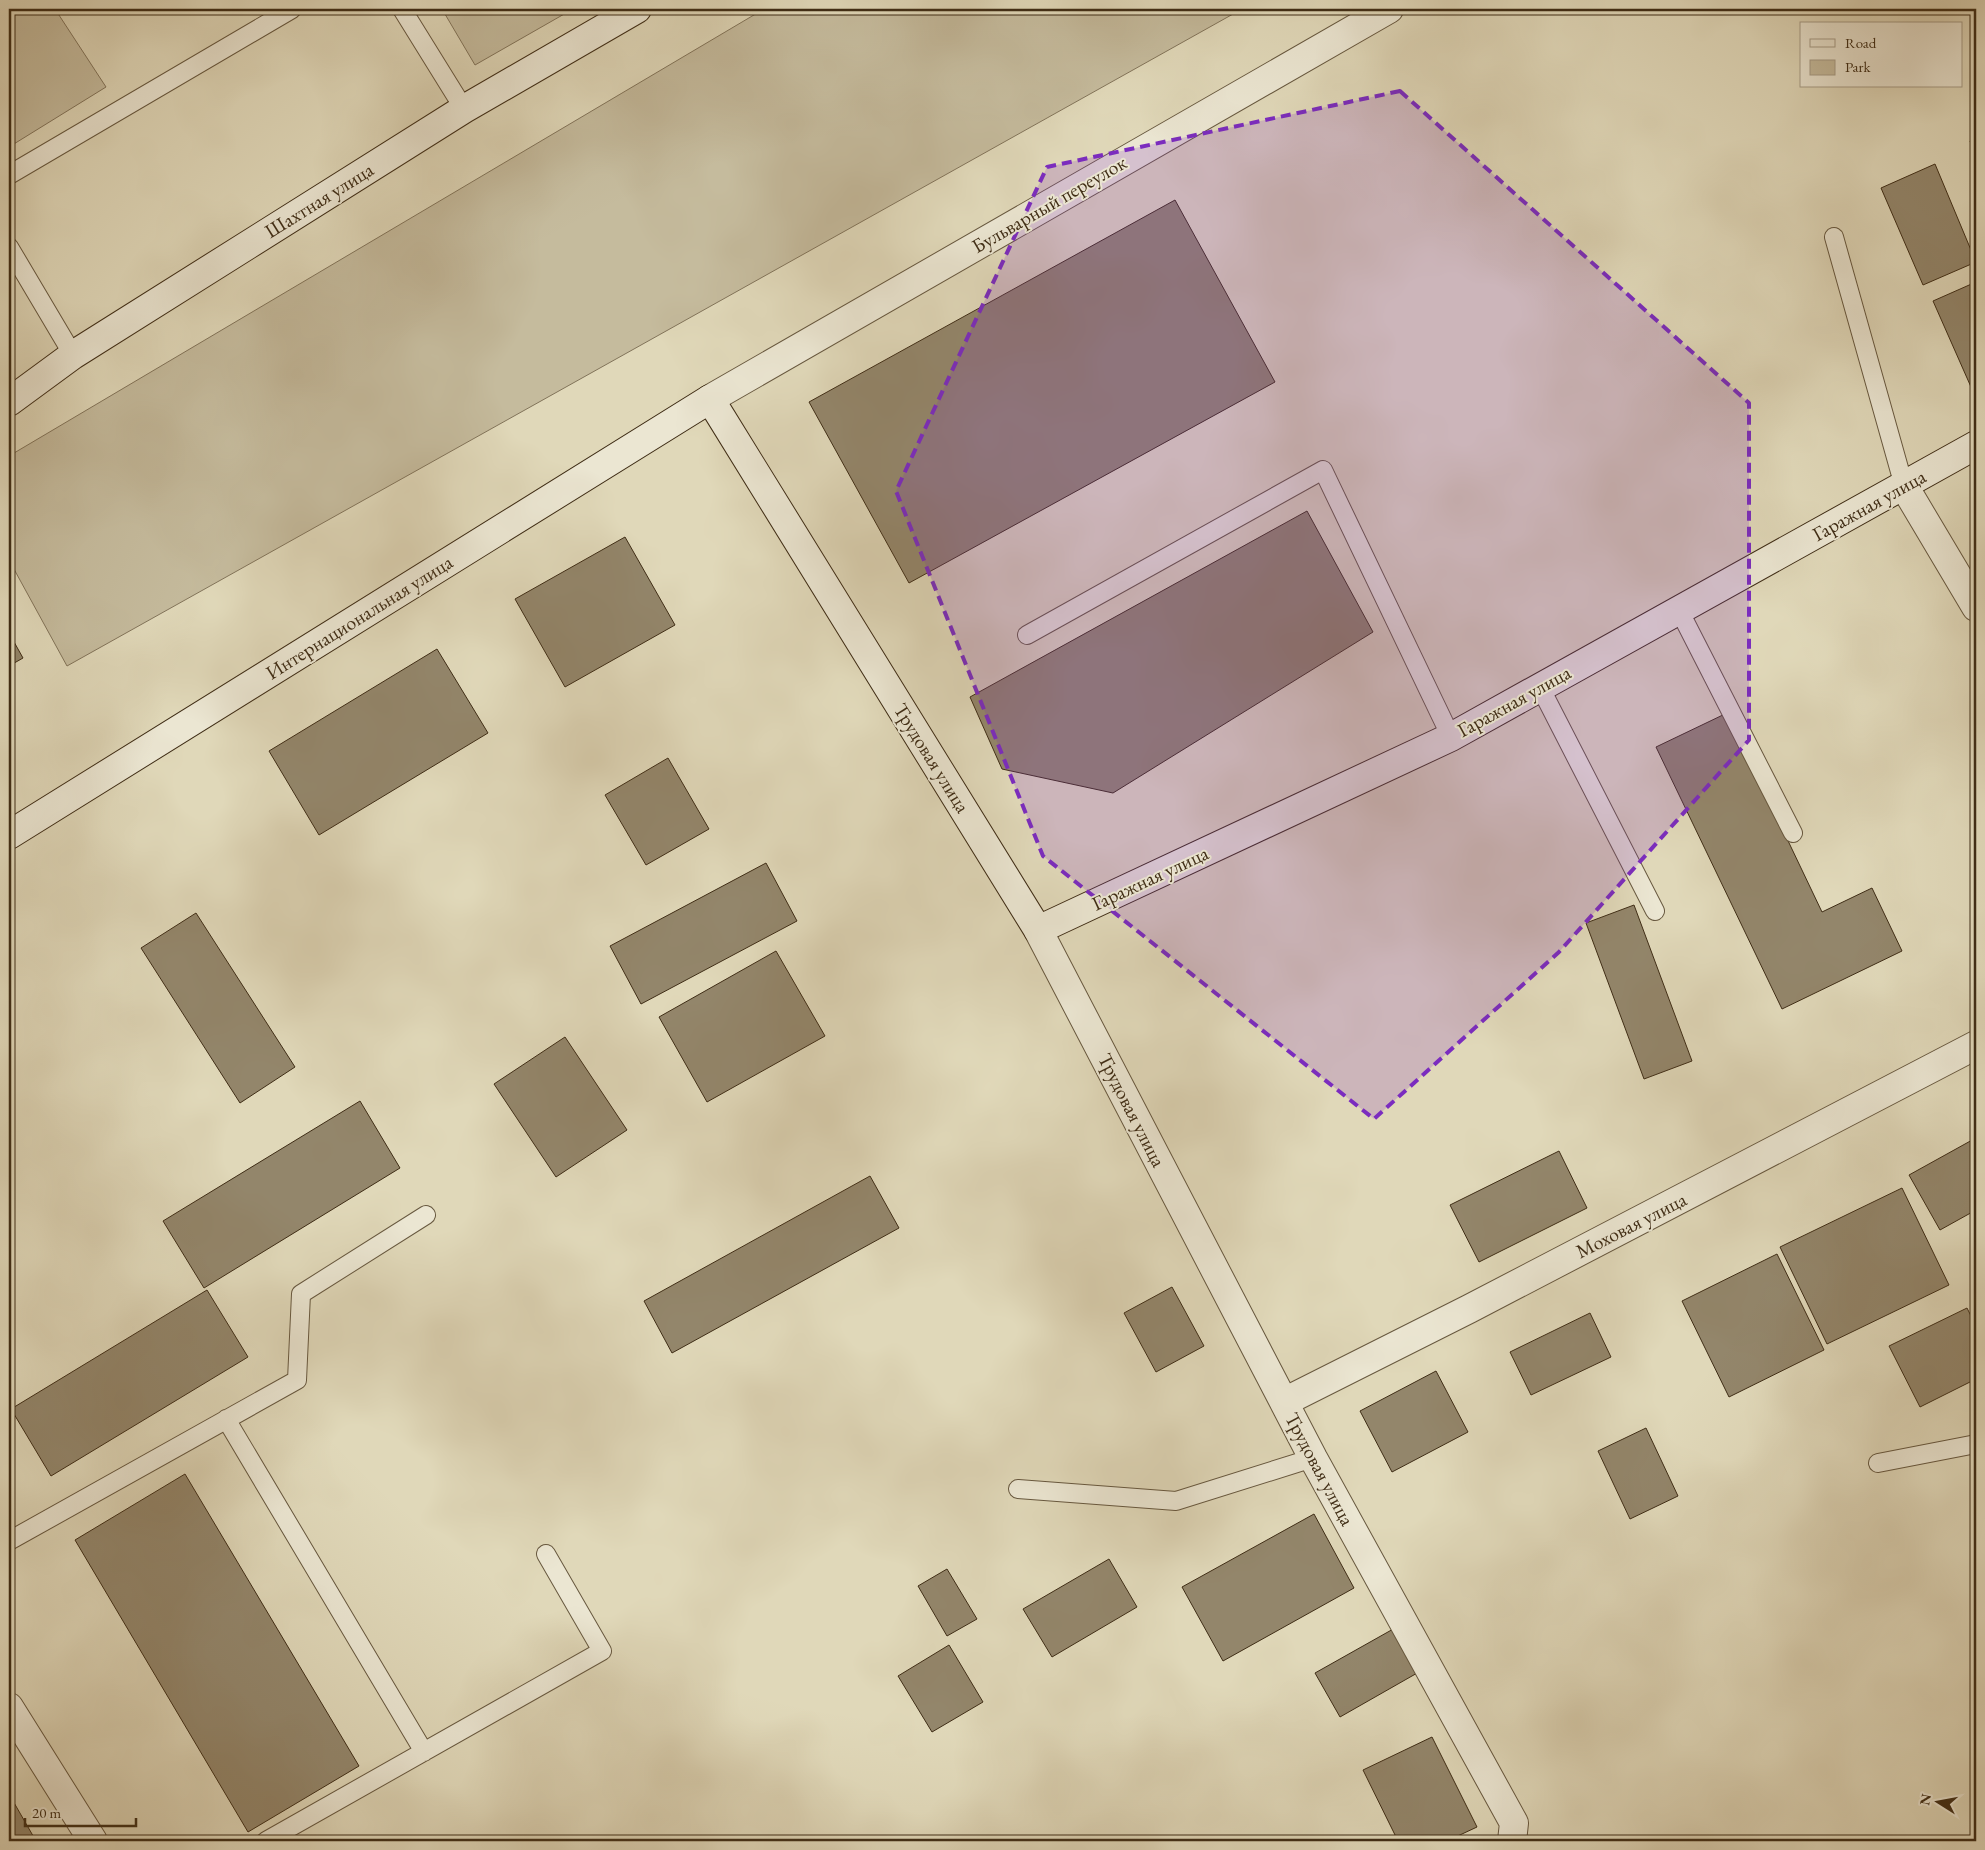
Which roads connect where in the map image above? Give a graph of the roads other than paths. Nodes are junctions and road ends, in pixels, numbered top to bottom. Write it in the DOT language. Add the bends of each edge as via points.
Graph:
graph roads {
  1 [pos="292,9"];
  2 [pos="402,9"];
  3 [pos="637,9"];
  4 [pos="1389,9"];
  5 [pos="464,109"];
  6 [pos="9,175"];
  7 [pos="1834,237"];
  8 [pos="9,247"];
  9 [pos="73,355"];
  10 [pos="710,399"];
  11 [pos="9,402"];
  12 [pos="1976,446"];
  13 [pos="1904,486"];
  14 [pos="1976,606"];
  15 [pos="1679,610"];
  16 [pos="1026,635"];
  17 [pos="1540,687"];
  18 [pos="1451,737"];
  19 [pos="1793,833"];
  20 [pos="9,834"];
  21 [pos="1655,911"];
  22 [pos="1038,930"];
  23 [pos="1976,1045"];
  24 [pos="426,1215"];
  25 [pos="1284,1402"];
  26 [pos="226,1419"];
  27 [pos="1976,1444"];
  28 [pos="1313,1458"];
  29 [pos="1878,1463"];
  30 [pos="1018,1489"];
  31 [pos="9,1541"];
  32 [pos="546,1554"];
  33 [pos="9,1707"];
  34 [pos="424,1752"];
  35 [pos="93,1841"];
  36 [pos="266,1841"];
  37 [pos="1512,1841"];
  1 -- 6 [label="lane"];
  2 -- 5 [label="lane"];
  3 -- 5 [label="street, Шахтная улица"];
  4 -- 10 [label="street, Бульварный переулок"];
  5 -- 9 [label="street, Шахтная улица"];
  7 -- 13 [label="lane"];
  8 -- 9 [label="lane"];
  9 -- 11 [label="street, Шахтная улица"];
  10 -- 20 [label="street, Интернациональная улица"];
  10 -- 22 [label="street, Трудовая улица"];
  12 -- 13 [label="street, Гаражная улица"];
  13 -- 14 [label="street"];
  13 -- 15 [label="street, Гаражная улица"];
  15 -- 17 [label="street, Гаражная улица"];
  15 -- 19 [label="lane"];
  16 -- 18 [label="lane" via="1323,470"];
  17 -- 18 [label="street, Гаражная улица"];
  17 -- 21 [label="lane"];
  18 -- 22 [label="street, Гаражная улица"];
  22 -- 25 [label="street, Трудовая улица"];
  23 -- 25 [label="street, Моховая улица"];
  24 -- 26 [label="lane" via="301,1294 296,1380"];
  25 -- 28 [label="street, Трудовая улица"];
  26 -- 31 [label="lane"];
  26 -- 34 [label="lane"];
  27 -- 29 [label="lane"];
  28 -- 30 [label="lane" via="1176,1501"];
  28 -- 37 [label="street, Трудовая улица" via="1514,1823"];
  32 -- 34 [label="lane" via="602,1651"];
  33 -- 35 [label="street"];
  34 -- 36 [label="lane"];
}
